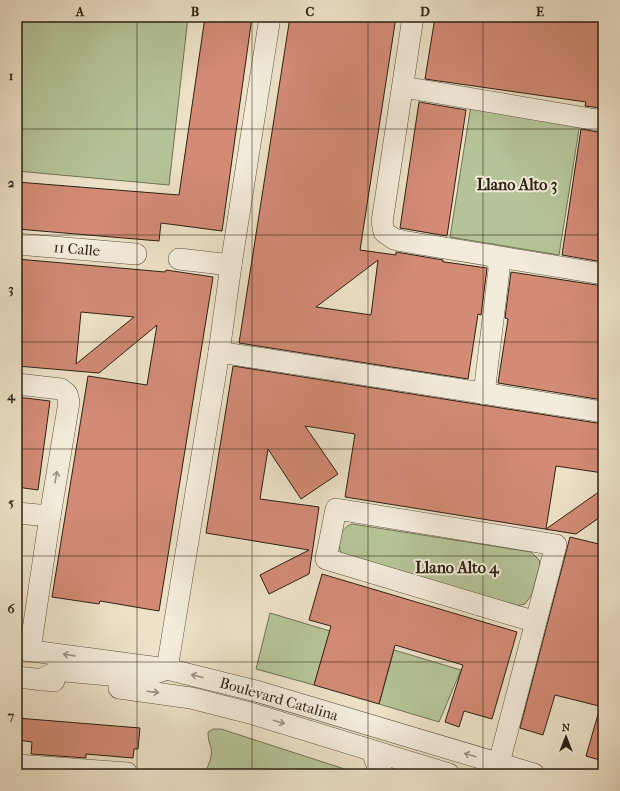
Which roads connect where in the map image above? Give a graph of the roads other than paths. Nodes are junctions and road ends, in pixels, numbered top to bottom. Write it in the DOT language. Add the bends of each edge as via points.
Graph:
graph roads {
  1 [pos="270,17"];
  2 [pos="413,17"];
  3 [pos="403,87"];
  4 [pos="603,120"];
  5 [pos="17,244"];
  6 [pos="136,254"];
  7 [pos="490,255"];
  8 [pos="180,259"];
  9 [pos="231,265"];
  10 [pos="603,274"];
  11 [pos="219,352"];
  12 [pos="17,384"];
  13 [pos="484,394"];
  14 [pos="603,412"];
  15 [pos="17,513"];
  16 [pos="50,516"];
  17 [pos="536,622"];
  18 [pos="23,650"];
  19 [pos="167,669"];
  20 [pos="17,677"];
  21 [pos="40,680"];
  22 [pos="372,751"];
  23 [pos="17,764"];
  24 [pos="499,764"];
  25 [pos="87,772"];
  26 [pos="128,773"];
  27 [pos="383,774"];
  28 [pos="449,774"];
  29 [pos="534,774"];
  1 -- 9 [label="street"];
  2 -- 3 [label="street"];
  3 -- 4 [label="street"];
  3 -- 7 [label="street" via="382,222 384,232 402,241"];
  5 -- 6 [label="street, 11 Calle"];
  7 -- 10 [label="street"];
  7 -- 13 [label="street" via="498,260 499,270"];
  8 -- 9 [label="street"];
  9 -- 11 [label="street"];
  11 -- 13 [label="street"];
  11 -- 19 [label="street"];
  16 -- 12 [label="street, one-way" via="69,402 67,394 61,389"];
  13 -- 14 [label="street"];
  15 -- 16 [label="street"];
  16 -- 18 [label="street"];
  17 -- 17 [label="street" via="556,545 336,509 326,559"];
  17 -- 24 [label="street"];
  19 -- 18 [label="street, Boulevard Catalina, one-way"];
  19 -- 21 [label="street" via="140,678 65,671"];
  24 -- 19 [label="street, Boulevard Catalina, one-way" via="256,691"];
  20 -- 21 [label="street, Boulevard Catalina"];
  21 -- 22 [label="street, Boulevard Catalina, one-way" via="158,692 191,698"];
  22 -- 27 [label="street" via="376,765"];
  22 -- 28 [label="street, Boulevard Catalina"];
  23 -- 25 [label="street"];
  24 -- 29 [label="street, Boulevard Catalina"];
  25 -- 26 [label="street"];
}
